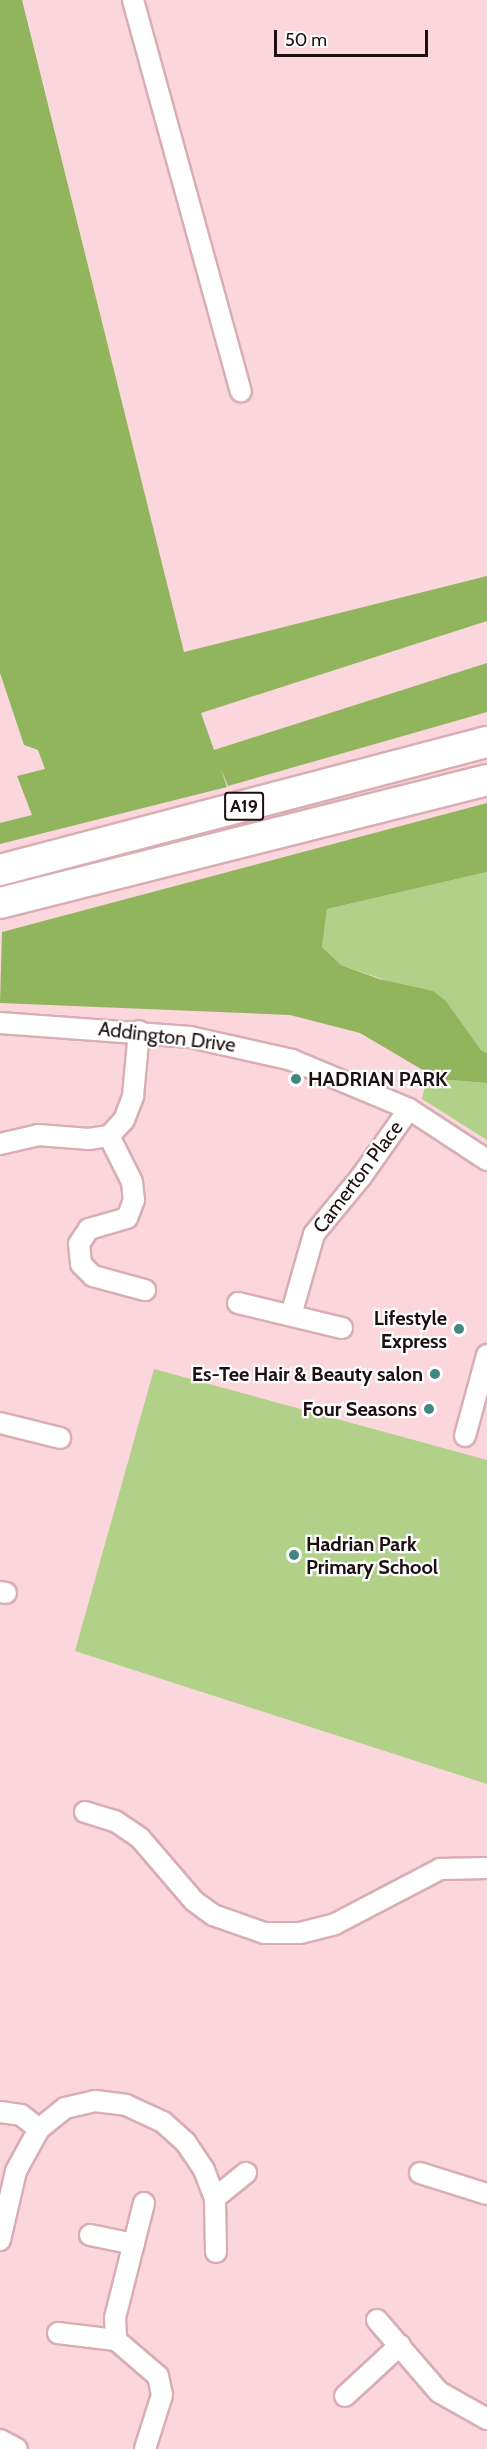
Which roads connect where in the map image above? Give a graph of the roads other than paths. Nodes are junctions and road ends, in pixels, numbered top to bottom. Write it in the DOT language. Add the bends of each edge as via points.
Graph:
graph roads {
  1 [pos="133,0"];
  2 [pos="241,391"];
  3 [pos="487,742"];
  4 [pos="487,780"];
  5 [pos="0,870"];
  6 [pos="0,903"];
  7 [pos="0,1023"];
  8 [pos="139,1031"];
  9 [pos="409,1109"];
  10 [pos="109,1136"];
  11 [pos="0,1144"];
  12 [pos="487,1160"];
  13 [pos="145,1290"];
  14 [pos="238,1303"];
  15 [pos="291,1315"];
  16 [pos="342,1328"];
  17 [pos="487,1355"];
  18 [pos="0,1423"];
  19 [pos="465,1436"];
  20 [pos="60,1438"];
  21 [pos="85,1812"];
  22 [pos="487,1868"];
  23 [pos="0,2112"];
  24 [pos="39,2129"];
  25 [pos="246,2173"];
  26 [pos="420,2173"];
  27 [pos="487,2194"];
  28 [pos="215,2198"];
  29 [pos="144,2203"];
  30 [pos="90,2235"];
  31 [pos="0,2240"];
  32 [pos="134,2244"];
  33 [pos="216,2252"];
  34 [pos="377,2320"];
  35 [pos="58,2333"];
  36 [pos="116,2340"];
  37 [pos="400,2345"];
  38 [pos="345,2396"];
  39 [pos="487,2419"];
  40 [pos="0,2440"];
  41 [pos="17,2449"];
  42 [pos="145,2449"];
  1 -- 2 [label="street"];
  3 -- 5 [label="highway, A19"];
  4 -- 6 [label="highway, A19"];
  7 -- 8 [label="street, Addington Drive"];
  8 -- 9 [label="street, Addington Drive" via="209,1040 292,1060"];
  8 -- 10 [label="street" via="133,1096 124,1120"];
  9 -- 12 [label="street, Addington Drive"];
  9 -- 15 [label="street, Camerton Place" via="314,1234"];
  10 -- 11 [label="street" via="89,1139 39,1135"];
  10 -- 13 [label="street" via="132,1182 134,1200 127,1218 88,1229 79,1244 81,1264 93,1276"];
  14 -- 15 [label="street"];
  15 -- 16 [label="street"];
  17 -- 19 [label="street"];
  18 -- 20 [label="street"];
  21 -- 22 [label="street" via="115,1821 140,1838 194,1901 213,1915 264,1934 327,1927 440,1869"];
  23 -- 24 [label="street" via="21,2115"];
  24 -- 28 [label="street" via="65,2108 95,2101 126,2105 162,2122 186,2143 204,2170"];
  24 -- 31 [label="street" via="16,2171"];
  25 -- 28 [label="street"];
  26 -- 27 [label="street"];
  28 -- 33 [label="street"];
  29 -- 32 [label="street"];
  30 -- 32 [label="street"];
  32 -- 36 [label="street" via="115,2318"];
  34 -- 37 [label="street"];
  35 -- 36 [label="street"];
  36 -- 42 [label="street" via="158,2376 162,2395"];
  37 -- 38 [label="street"];
  37 -- 39 [label="street" via="444,2396"];
  40 -- 41 [label="street"];
}
